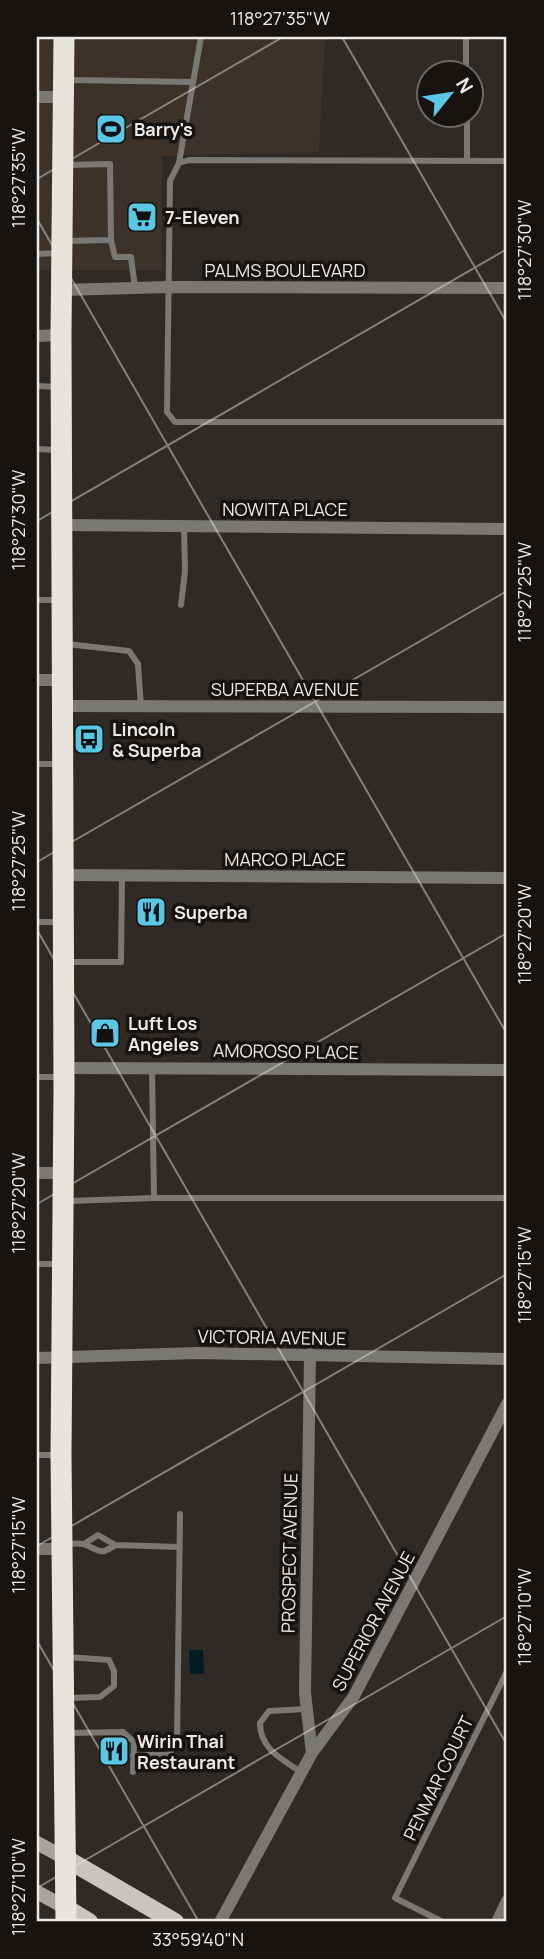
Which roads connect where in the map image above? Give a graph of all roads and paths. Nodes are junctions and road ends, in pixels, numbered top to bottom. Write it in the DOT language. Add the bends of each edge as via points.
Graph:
graph roads {
  1 [pos="64,37"];
  2 [pos="201,37"];
  3 [pos="466,37"];
  4 [pos="466,60"];
  5 [pos="193,82"];
  6 [pos="63,88"];
  7 [pos="37,97"];
  8 [pos="467,130"];
  9 [pos="467,160"];
  10 [pos="507,161"];
  11 [pos="179,163"];
  12 [pos="63,165"];
  13 [pos="111,240"];
  14 [pos="62,247"];
  15 [pos="37,254"];
  16 [pos="169,287"];
  17 [pos="135,288"];
  18 [pos="507,288"];
  19 [pos="62,290"];
  20 [pos="61,335"];
  21 [pos="37,336"];
  22 [pos="37,386"];
  23 [pos="61,387"];
  24 [pos="507,422"];
  25 [pos="37,449"];
  26 [pos="61,450"];
  27 [pos="62,525"];
  28 [pos="184,526"];
  29 [pos="507,528"];
  30 [pos="37,600"];
  31 [pos="62,600"];
  32 [pos="181,605"];
  33 [pos="62,643"];
  34 [pos="37,680"];
  35 [pos="62,680"];
  36 [pos="62,706"];
  37 [pos="141,707"];
  38 [pos="507,707"];
  39 [pos="37,764"];
  40 [pos="62,764"];
  41 [pos="62,876"];
  42 [pos="122,876"];
  43 [pos="507,878"];
  44 [pos="37,922"];
  45 [pos="62,922"];
  46 [pos="62,962"];
  47 [pos="152,1066"];
  48 [pos="507,1070"];
  49 [pos="64,1073"];
  50 [pos="37,1077"];
  51 [pos="37,1172"];
  52 [pos="63,1172"];
  53 [pos="154,1198"];
  54 [pos="507,1198"];
  55 [pos="63,1202"];
  56 [pos="37,1264"];
  57 [pos="63,1264"];
  58 [pos="310,1354"];
  59 [pos="37,1358"];
  60 [pos="62,1358"];
  61 [pos="507,1359"];
  62 [pos="507,1404"];
  63 [pos="37,1455"];
  64 [pos="61,1455"];
  65 [pos="180,1514"];
  66 [pos="84,1544"];
  67 [pos="115,1545"];
  68 [pos="63,1546"];
  69 [pos="179,1547"];
  70 [pos="37,1549"];
  71 [pos="63,1657"];
  72 [pos="507,1671"];
  73 [pos="64,1698"];
  74 [pos="306,1709"];
  75 [pos="64,1732"];
  76 [pos="312,1753"];
  77 [pos="133,1755"];
  78 [pos="133,1772"];
  79 [pos="301,1772"];
  80 [pos="37,1843"];
  81 [pos="65,1858"];
  82 [pos="37,1892"];
  83 [pos="507,1901"];
  84 [pos="66,1915"];
  85 [pos="89,1922"];
  86 [pos="175,1922"];
  87 [pos="220,1922"];
  88 [pos="443,1922"];
  89 [pos="496,1922"];
  1 -- 6 [label="highway"];
  2 -- 5 [label="lane"];
  3 -- 4 [label="lane"];
  5 -- 6 [label="lane"];
  5 -- 11 [label="lane"];
  6 -- 7 [label="street"];
  6 -- 12 [label="highway"];
  8 -- 9 [label="lane"];
  9 -- 10 [label="lane"];
  9 -- 11 [label="lane"];
  11 -- 16 [label="lane" via="170,181"];
  12 -- 13 [label="lane" via="110,164"];
  12 -- 14 [label="highway"];
  13 -- 14 [label="lane"];
  13 -- 17 [label="lane" via="115,257 131,257"];
  14 -- 15 [label="lane"];
  14 -- 19 [label="highway"];
  16 -- 17 [label="street, PALMS BOULEVARD"];
  16 -- 18 [label="street, PALMS BOULEVARD"];
  16 -- 24 [label="lane" via="167,412 175,422"];
  17 -- 19 [label="street, PALMS BOULEVARD"];
  19 -- 20 [label="highway"];
  20 -- 21 [label="street"];
  20 -- 23 [label="highway"];
  22 -- 23 [label="lane"];
  23 -- 26 [label="highway"];
  25 -- 26 [label="lane"];
  26 -- 27 [label="highway"];
  27 -- 28 [label="street, NOWITA PLACE"];
  27 -- 31 [label="highway"];
  28 -- 29 [label="street, NOWITA PLACE"];
  28 -- 32 [label="lane" via="186,571"];
  30 -- 31 [label="lane"];
  31 -- 33 [label="highway"];
  33 -- 35 [label="highway"];
  33 -- 37 [label="lane" via="130,650 138,664"];
  34 -- 35 [label="street"];
  35 -- 36 [label="highway"];
  36 -- 37 [label="street, SUPERBA AVENUE"];
  36 -- 40 [label="highway"];
  37 -- 38 [label="street, SUPERBA AVENUE"];
  39 -- 40 [label="lane"];
  40 -- 41 [label="highway"];
  41 -- 42 [label="street, MARCO PLACE"];
  41 -- 45 [label="highway"];
  42 -- 43 [label="street, MARCO PLACE"];
  42 -- 46 [label="lane" via="121,961"];
  44 -- 45 [label="lane"];
  45 -- 46 [label="highway"];
  46 -- 49 [label="highway"];
  47 -- 48 [label="street, AMOROSO PLACE"];
  47 -- 49 [label="street, AMOROSO PLACE"];
  47 -- 53 [label="lane"];
  49 -- 50 [label="lane"];
  49 -- 52 [label="highway"];
  51 -- 52 [label="street"];
  52 -- 55 [label="highway"];
  53 -- 54 [label="lane"];
  53 -- 55 [label="lane"];
  55 -- 57 [label="highway"];
  56 -- 57 [label="lane"];
  57 -- 60 [label="highway"];
  58 -- 60 [label="street, VICTORIA AVENUE"];
  58 -- 61 [label="street, VICTORIA AVENUE"];
  58 -- 74 [label="street, PROSPECT AVENUE"];
  59 -- 60 [label="street, VICTORIA AVENUE"];
  60 -- 64 [label="highway"];
  62 -- 76 [label="street, SUPERIOR AVENUE" via="354,1696"];
  63 -- 64 [label="lane"];
  64 -- 68 [label="highway"];
  65 -- 69 [label="lane"];
  66 -- 67 [label="lane" via="98,1535"];
  66 -- 67 [label="lane" via="97,1553"];
  66 -- 68 [label="lane"];
  67 -- 69 [label="lane"];
  68 -- 70 [label="street"];
  68 -- 71 [label="highway"];
  69 -- 77 [label="lane" via="177,1743 168,1755"];
  71 -- 73 [label="highway"];
  71 -- 73 [label="lane" via="109,1660 115,1678 114,1686 100,1697"];
  72 -- 88 [label="lane, PENMAR COURT" via="394,1898"];
  73 -- 75 [label="highway"];
  74 -- 76 [label="street, PROSPECT AVENUE"];
  74 -- 79 [label="lane" via="269,1711 260,1723 269,1750"];
  75 -- 77 [label="lane" via="123,1732 134,1742"];
  75 -- 81 [label="highway"];
  76 -- 79 [label="street, SUPERIOR AVENUE"];
  77 -- 78 [label="lane"];
  79 -- 87 [label="street, SUPERIOR AVENUE"];
  80 -- 81 [label="main road"];
  81 -- 84 [label="highway"];
  81 -- 86 [label="main road"];
  82 -- 84 [label="main road"];
  83 -- 89 [label="street"];
  84 -- 85 [label="main road"];
}
